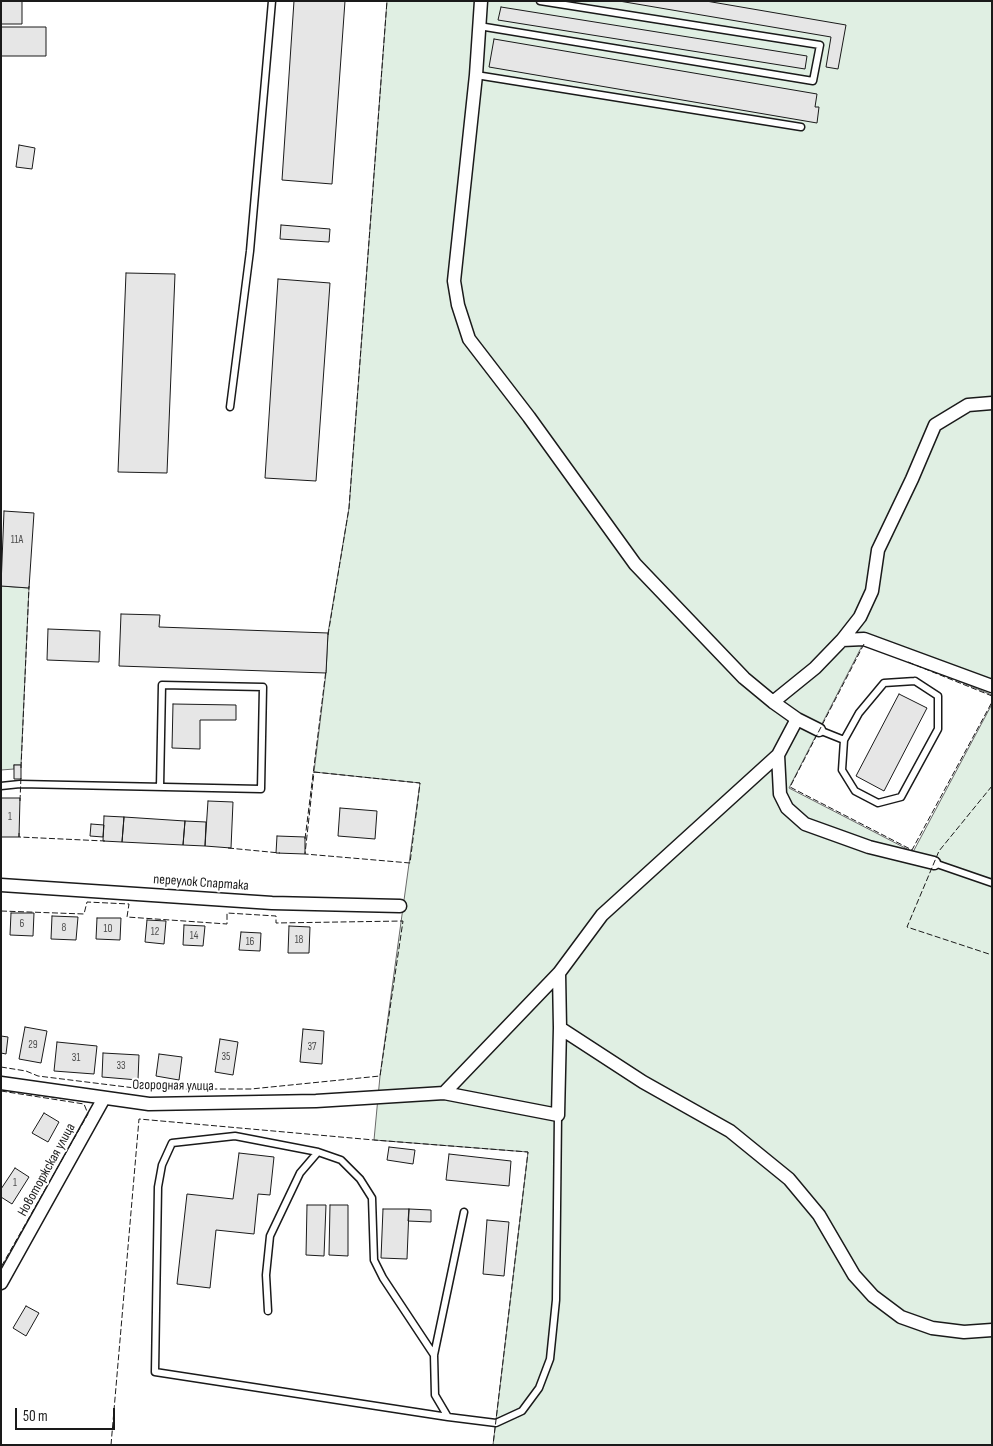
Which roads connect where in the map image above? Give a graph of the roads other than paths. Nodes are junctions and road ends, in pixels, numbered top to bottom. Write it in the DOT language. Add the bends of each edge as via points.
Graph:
graph roads {
  1 [pos="272,1"];
  2 [pos="481,1"];
  3 [pos="540,1"];
  4 [pos="479,26"];
  5 [pos="476,75"];
  6 [pos="801,127"];
  7 [pos="992,402"];
  8 [pos="230,407"];
  9 [pos="842,640"];
  10 [pos="992,686"];
  11 [pos="773,702"];
  12 [pos="797,719"];
  13 [pos="819,730"];
  14 [pos="844,740"];
  15 [pos="778,755"];
  16 [pos="1,786"];
  17 [pos="160,787"];
  18 [pos="934,863"];
  19 [pos="992,882"];
  20 [pos="1,885"];
  21 [pos="400,906"];
  22 [pos="559,973"];
  23 [pos="560,1028"];
  24 [pos="1,1083"];
  25 [pos="444,1093"];
  26 [pos="104,1098"];
  27 [pos="558,1115"];
  28 [pos="318,1152"];
  29 [pos="464,1212"];
  30 [pos="1,1284"];
  31 [pos="268,1311"];
  32 [pos="992,1330"];
  33 [pos="434,1355"];
  34 [pos="448,1417"];
  1 -- 8 [label="lane" via="250,251"];
  2 -- 4 [label="street"];
  3 -- 4 [label="lane" via="820,45 813,81"];
  4 -- 5 [label="street"];
  5 -- 6 [label="lane"];
  5 -- 11 [label="street" via="454,281 469,339 635,564 744,678"];
  7 -- 9 [label="street" via="968,405 934,425 878,550 872,591 860,617"];
  9 -- 10 [label="street" via="864,639"];
  9 -- 11 [label="street"];
  11 -- 12 [label="street"];
  12 -- 13 [label="street"];
  12 -- 15 [label="street"];
  13 -- 14 [label="lane"];
  14 -- 14 [label="lane" via="859,713 884,683 915,681 938,696 938,729 901,797 878,803 855,791 842,770"];
  15 -- 18 [label="street" via="780,794 787,808 805,824 869,847"];
  15 -- 22 [label="street" via="602,915"];
  16 -- 17 [label="lane"];
  17 -- 17 [label="lane" via="162,685 263,687 261,789"];
  18 -- 19 [label="lane"];
  20 -- 21 [label="street, переулок Спартака" via="272,903"];
  22 -- 23 [label="street"];
  22 -- 25 [label="street"];
  23 -- 27 [label="street"];
  23 -- 32 [label="street" via="643,1082 730,1131 789,1179 819,1215 854,1275 873,1296 901,1317 932,1328 964,1332"];
  24 -- 26 [label="street, Огородная улица"];
  25 -- 26 [label="street, Огородная улица" via="149,1104"];
  25 -- 27 [label="street, Огородная улица"];
  26 -- 30 [label="street, Новоторжская улица"];
  27 -- 34 [label="lane" via="556,1300 550,1359 539,1388 522,1411 496,1422"];
  28 -- 31 [label="lane" via="300,1173 270,1236 266,1275"];
  28 -- 33 [label="lane" via="341,1160 360,1179 372,1198 374,1260"];
  28 -- 34 [label="lane" via="235,1136 172,1143 162,1165 158,1187 155,1372"];
  29 -- 33 [label="lane"];
  33 -- 34 [label="lane" via="435,1396"];
}
